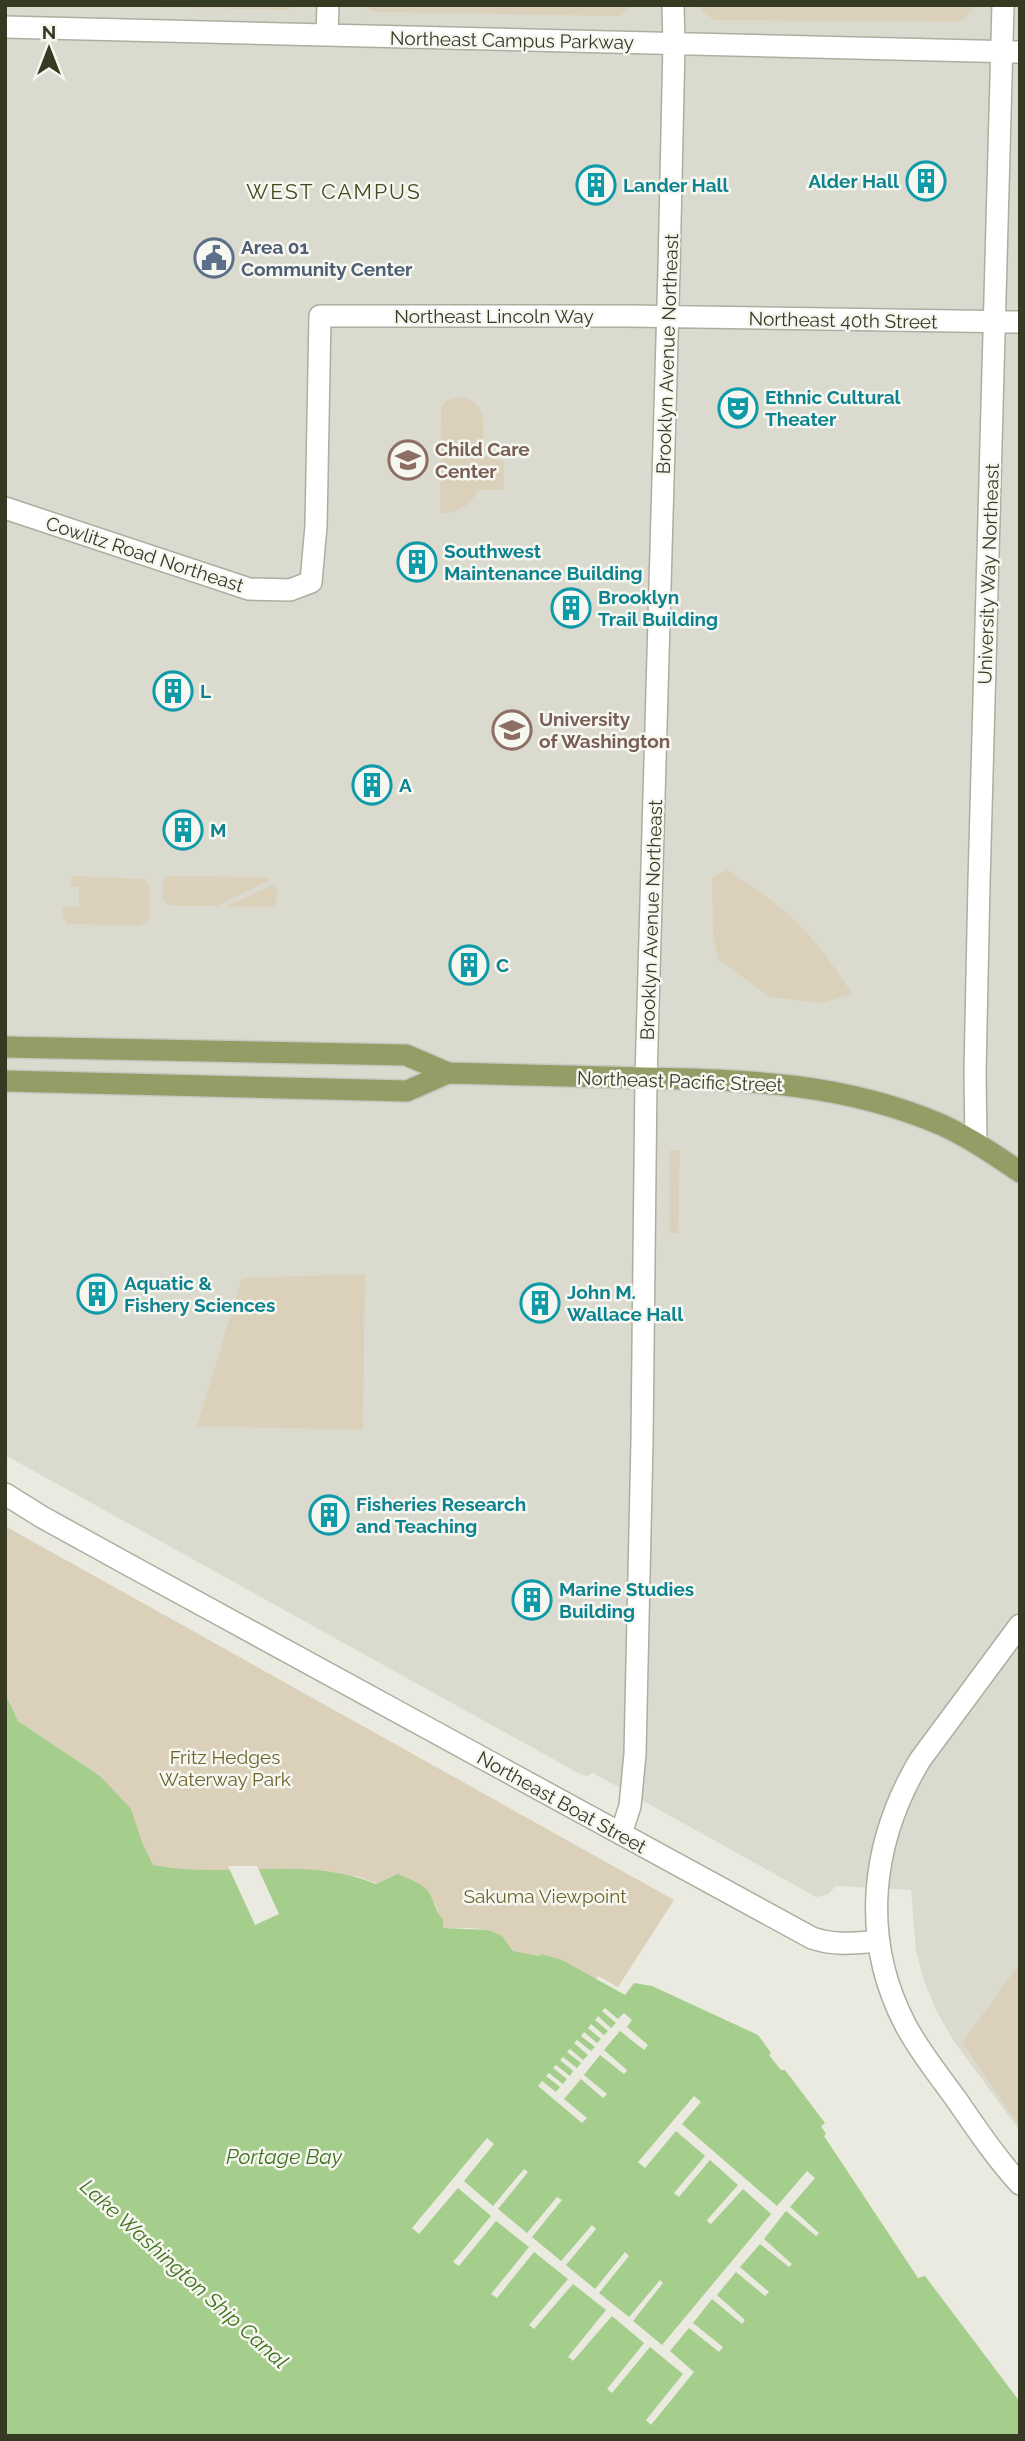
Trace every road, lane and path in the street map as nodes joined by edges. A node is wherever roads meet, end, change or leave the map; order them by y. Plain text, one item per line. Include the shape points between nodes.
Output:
1 (328, 5) edge
2 (673, 5) edge
3 (1003, 5) edge
4 (5, 27) edge
5 (327, 34) junction
6 (674, 44) junction
7 (1011, 51) edge
8 (320, 316) joint
9 (667, 317) junction
10 (995, 322) junction
11 (1020, 322) edge
12 (5, 508) edge
13 (5, 1047) edge
14 (448, 1073) junction
15 (646, 1078) junction
16 (5, 1081) edge
17 (976, 1143) junction
18 (1020, 1172) edge
19 (5, 1494) edge
20 (1020, 1625) edge
21 (621, 1834) junction
22 (879, 1941) junction
23 (1020, 2184) edge

1 - 5 street
2 - 6 street, Brooklyn Avenue Northeast
3 - 7 street, University Way Northeast
4 - 5 street, Northeast Campus Parkway
5 - 6 street, Northeast Campus Parkway
6 - 7 street, Northeast Campus Parkway
6 - 9 street, Brooklyn Avenue Northeast
7 - 10 street, University Way Northeast
8 - 9 street, Northeast Lincoln Way
8 - 12 street, Cowlitz Road Northeast via 311,583 290,590 249,589
9 - 10 street, Northeast 40th Street
9 - 15 street, Brooklyn Avenue Northeast
10 - 11 street, Northeast 40th Street
10 - 17 street, University Way Northeast
13 - 14 main road, Northeast Pacific Street via 406,1055
14 - 15 main road, Northeast Pacific Street
14 - 16 main road, Northeast Pacific Street via 407,1091
15 - 17 main road, Northeast Pacific Street via 769,1082 829,1091 899,1109
15 - 21 street, Brooklyn Avenue Northeast via 635,1755 630,1806
17 - 18 main road, Northeast Pacific Street
19 - 21 street, Northeast Boat Street
20 - 22 street via 919,1760 894,1808 880,1860
21 - 22 street, Northeast Boat Street via 813,1938 844,1944
22 - 23 street via 893,1997 919,2048

